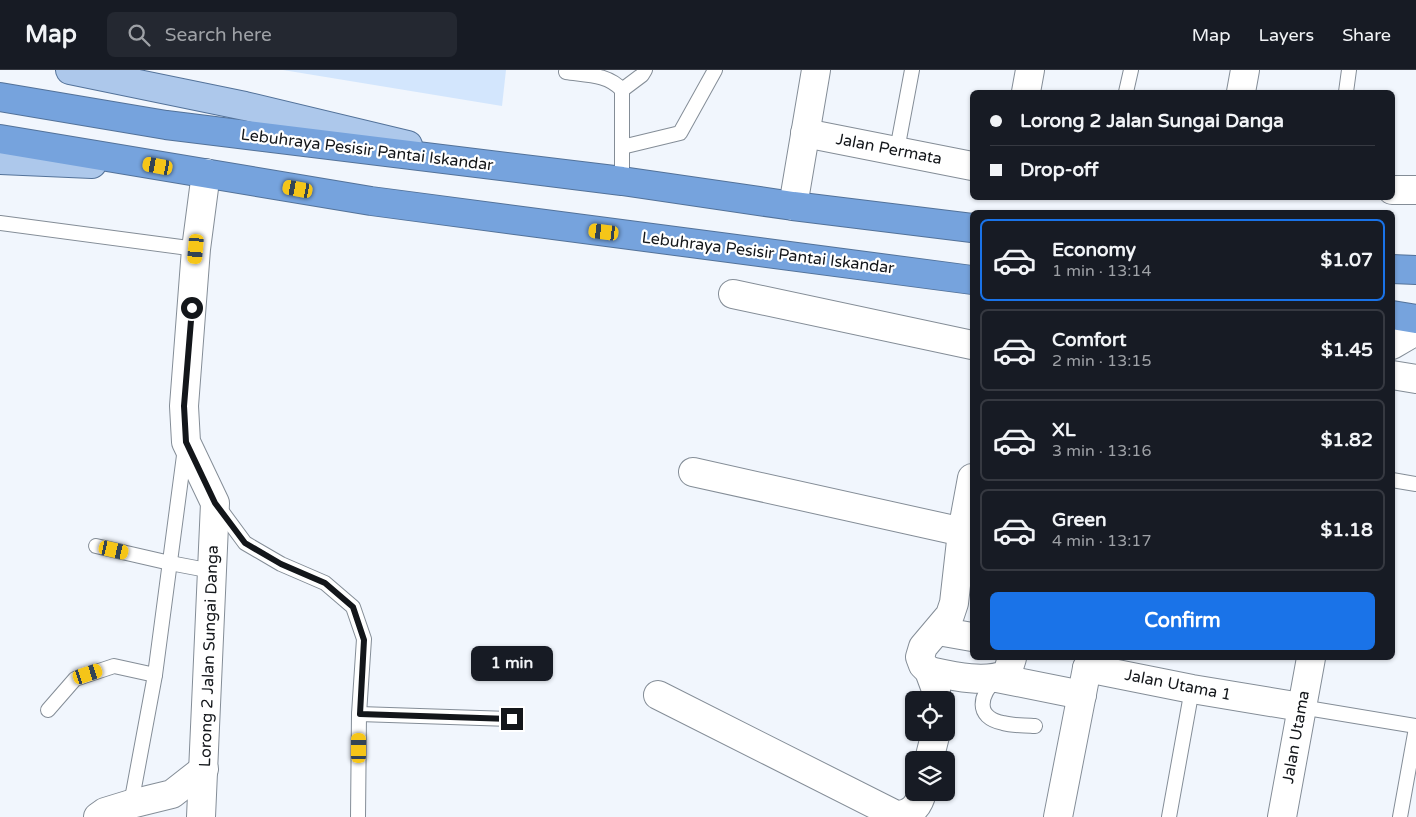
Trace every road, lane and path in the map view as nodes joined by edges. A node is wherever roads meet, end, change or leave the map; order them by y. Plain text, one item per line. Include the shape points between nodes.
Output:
1 (70, 70) edge
2 (645, 70) edge
3 (715, 70) edge
4 (816, 70) edge
5 (912, 70) edge
6 (1030, 70) edge
7 (1131, 70) edge
8 (1245, 70) edge
9 (1350, 70) edge
10 (566, 72) dead end
11 (622, 90) junction
12 (1026, 90) edge
13 (1126, 90) edge
14 (1241, 90) edge
15 (1346, 90) edge
16 (0, 97) edge
17 (805, 133) junction
18 (0, 139) edge
19 (622, 147) junction
20 (897, 150) junction
21 (0, 160) edge
22 (486, 164) junction
23 (158, 166) junction
24 (970, 166) edge
25 (206, 173) junction
26 (622, 181) junction
27 (1395, 190) edge
28 (1416, 190) edge
29 (793, 206) junction
30 (0, 223) edge
31 (970, 228) edge
32 (196, 249) junction
33 (1395, 269) edge
34 (1416, 270) edge
35 (970, 280) edge
36 (733, 294) dead end
37 (1395, 316) edge
38 (1416, 319) edge
39 (1416, 331) edge
40 (1395, 343) edge
41 (970, 345) edge
42 (1395, 376) edge
43 (1416, 379) edge
44 (186, 442) junction
45 (694, 472) dead end
46 (1395, 480) edge
47 (1416, 484) edge
48 (970, 500) edge
49 (215, 503) junction
50 (967, 533) edge
51 (96, 546) dead end
52 (170, 563) junction
53 (212, 571) junction
54 (938, 630) junction
55 (970, 637) edge
56 (1311, 660) edge
57 (1077, 663) edge
58 (1004, 668) edge
59 (929, 671) junction
60 (155, 675) junction
61 (1192, 689) junction
62 (936, 691) edge
63 (658, 695) dead end
64 (1082, 695) junction
65 (1301, 707) junction
66 (48, 710) dead end
67 (360, 714) junction
68 (512, 719) dead end
69 (1035, 726) dead end
70 (1416, 727) edge
71 (204, 769) junction
72 (920, 801) edge
73 (131, 804) junction
74 (98, 817) edge
75 (201, 817) edge
76 (358, 817) edge
77 (1058, 817) edge
78 (1169, 817) edge
79 (1282, 817) edge
80 (1400, 817) edge

1 - 22 main road via 245,106
2 - 11 lane
3 - 19 lane via 680,133
4 - 17 street
5 - 20 lane
6 - 12 street
7 - 13 lane
8 - 14 street
9 - 15 lane
10 - 11 lane via 605,78
11 - 19 lane
16 - 22 highway, Lebuhraya Pesisir Pantai Iskandar via 166,125
17 - 20 street, Jalan Permata
17 - 29 street
18 - 23 highway, Lebuhraya Pesisir Pantai Iskandar
19 - 26 lane
20 - 24 street, Jalan Permata
21 - 23 main road
22 - 26 highway, Lebuhraya Pesisir Pantai Iskandar
23 - 25 highway, Lebuhraya Pesisir Pantai Iskandar
25 - 32 street, Lorong 2 Jalan Sungai Danga
25 - 35 highway, Lebuhraya Pesisir Pantai Iskandar via 371,201
26 - 29 highway, Lebuhraya Pesisir Pantai Iskandar
27 - 28 street
29 - 31 highway, Lebuhraya Pesisir Pantai Iskandar
30 - 32 lane
32 - 44 street, Lorong 2 Jalan Sungai Danga via 184,406
33 - 34 highway
36 - 41 street
37 - 38 highway
39 - 40 street
42 - 43 street
44 - 49 street, Lorong 2 Jalan Sungai Danga
44 - 52 lane
45 - 50 street
46 - 47 lane
48 - 50 street
49 - 53 street, Lorong 2 Jalan Sungai Danga
49 - 67 lane via 245,543 281,564 325,583 353,607 364,640
50 - 54 street via 954,603 950,615
51 - 52 lane
52 - 53 lane
52 - 60 lane
53 - 71 street, Lorong 2 Jalan Sungai Danga
54 - 55 street
54 - 59 street via 923,647 920,657
56 - 65 street, Jalan Utama
57 - 61 street, Jalan Utama 1
57 - 64 street, Jalan Utama 1
58 - 59 street via 950,675
58 - 64 street
58 - 69 lane via 988,687 982,699 983,708 988,717 1002,723
59 - 62 street
60 - 66 lane via 114,666 75,679
60 - 73 lane
61 - 65 street, Jalan Utama 1
61 - 78 lane
63 - 72 street via 896,815 910,812
64 - 77 street, Jalan Utama 1
65 - 70 lane
65 - 79 street, Jalan Utama
67 - 68 lane
67 - 76 lane
70 - 80 lane
71 - 73 street via 172,794
71 - 75 street, Lorong 2 Jalan Sungai Danga
73 - 74 street

